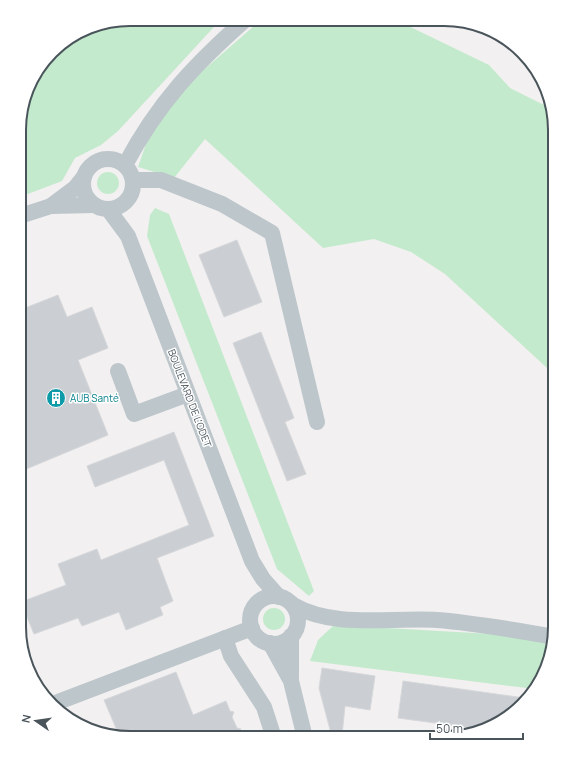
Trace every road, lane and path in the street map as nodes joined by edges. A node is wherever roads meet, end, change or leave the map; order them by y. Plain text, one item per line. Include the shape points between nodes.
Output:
1 (238, 26) edge
2 (125, 165) junction
3 (83, 178) junction
4 (133, 180) junction
5 (129, 198) junction
6 (51, 206) junction
7 (101, 207) junction
8 (26, 214) edge
9 (128, 236) junction
10 (118, 371) dead end
11 (188, 394) junction
12 (317, 422) dead end
13 (252, 561) junction
14 (280, 597) junction
15 (256, 604) junction
16 (293, 605) junction
17 (332, 619) junction
18 (252, 628) junction
19 (294, 632) junction
20 (548, 636) edge
21 (226, 638) junction
22 (270, 643) junction
23 (291, 680) junction
24 (58, 702) dead end
25 (272, 731) edge
26 (303, 731) edge

1 - 2 street via 207,53 178,85 141,135
2 - 3 street via 113,159 100,160 89,167
2 - 4 street
3 - 6 street via 75,188
3 - 7 street via 84,193
4 - 5 street
4 - 12 street via 161,180 222,204 272,233
5 - 7 street via 120,206
5 - 9 street, BOULEVARD DE L'ODET
6 - 7 street
6 - 8 street
7 - 9 street, BOULEVARD DE L'ODET
9 - 11 street, BOULEVARD DE L'ODET
10 - 11 street via 134,414
11 - 13 street, BOULEVARD DE L'ODET
13 - 14 street, BOULEVARD DE L'ODET via 263,579
13 - 15 street, BOULEVARD DE L'ODET
14 - 15 street via 267,597
14 - 16 street, BOULEVARD DE L'ODET
15 - 18 street, BOULEVARD DE L'ODET via 251,616
16 - 17 street, BOULEVARD DE L'ODET via 303,611
16 - 19 street via 297,612
17 - 19 street
17 - 20 street via 436,620
18 - 21 street
18 - 22 street via 259,638
19 - 22 street via 282,642
19 - 23 street
21 - 24 street
21 - 25 street via 231,656 264,707
22 - 23 street
23 - 26 street

